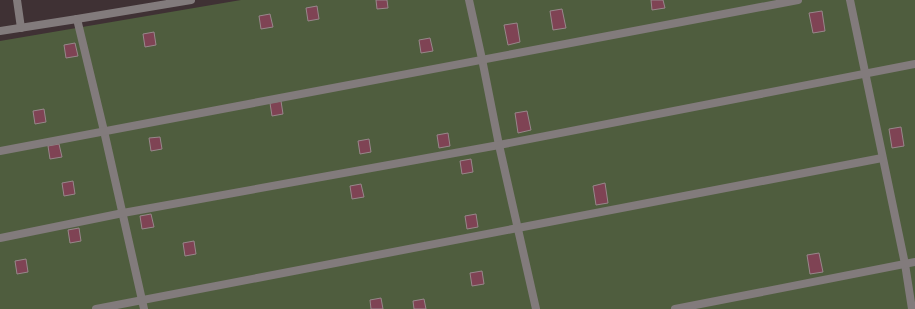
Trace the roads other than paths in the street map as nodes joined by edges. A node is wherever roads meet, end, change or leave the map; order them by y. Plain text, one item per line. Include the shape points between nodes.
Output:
1 (17, 0) edge
2 (191, 0) edge
3 (469, 0) edge
4 (798, 0) edge
5 (850, 0) edge
6 (77, 19) junction
7 (21, 28) junction
8 (0, 31) edge
9 (482, 59) junction
10 (915, 64) edge
11 (865, 74) junction
12 (104, 131) junction
13 (499, 144) junction
14 (0, 151) edge
15 (882, 158) junction
16 (123, 213) junction
17 (518, 228) junction
18 (0, 238) edge
19 (915, 262) edge
20 (905, 264) junction
21 (142, 300) junction
22 (96, 309) edge
23 (144, 309) edge
24 (536, 309) edge
25 (675, 309) edge
26 (912, 309) edge

1 - 7 street
2 - 6 street
3 - 9 street
4 - 9 street
5 - 11 street
6 - 7 street
6 - 12 street
7 - 8 street
9 - 12 street
9 - 13 street
10 - 11 street
11 - 13 street
11 - 15 street
12 - 14 street
12 - 16 street
13 - 16 street
13 - 17 street
15 - 17 street
15 - 20 street
16 - 18 street
16 - 21 street
17 - 21 street
17 - 24 street
19 - 20 street
20 - 25 street
20 - 26 street
21 - 22 street
21 - 23 street

